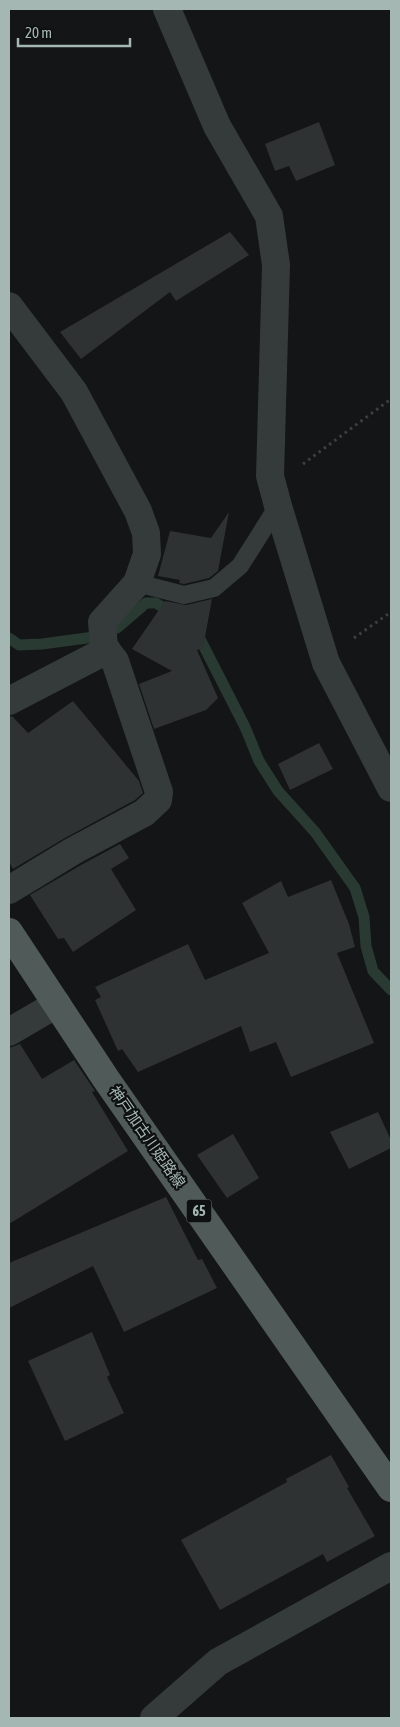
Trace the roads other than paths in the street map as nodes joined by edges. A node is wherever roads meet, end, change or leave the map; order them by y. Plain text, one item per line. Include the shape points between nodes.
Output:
1 (167, 9) edge
2 (9, 306) edge
3 (275, 496) junction
4 (137, 583) junction
5 (107, 650) junction
6 (9, 701) edge
7 (391, 788) edge
8 (9, 890) edge
9 (9, 932) edge
10 (57, 1004) junction
11 (9, 1032) edge
12 (391, 1488) edge
13 (391, 1566) edge
14 (154, 1718) edge

1 - 3 street via 217,126 269,216 276,264 270,476
2 - 4 street via 74,392 138,511 146,533 148,554
3 - 4 lane via 240,566 214,588 184,595
3 - 7 street via 325,658
4 - 5 street via 102,622
5 - 6 street
5 - 8 street via 115,661 159,792 158,800 144,813
9 - 10 main road, 神戸加古川姫路線 / 65
10 - 11 street
10 - 12 main road, 神戸加古川姫路線 / 65
13 - 14 street via 218,1662

